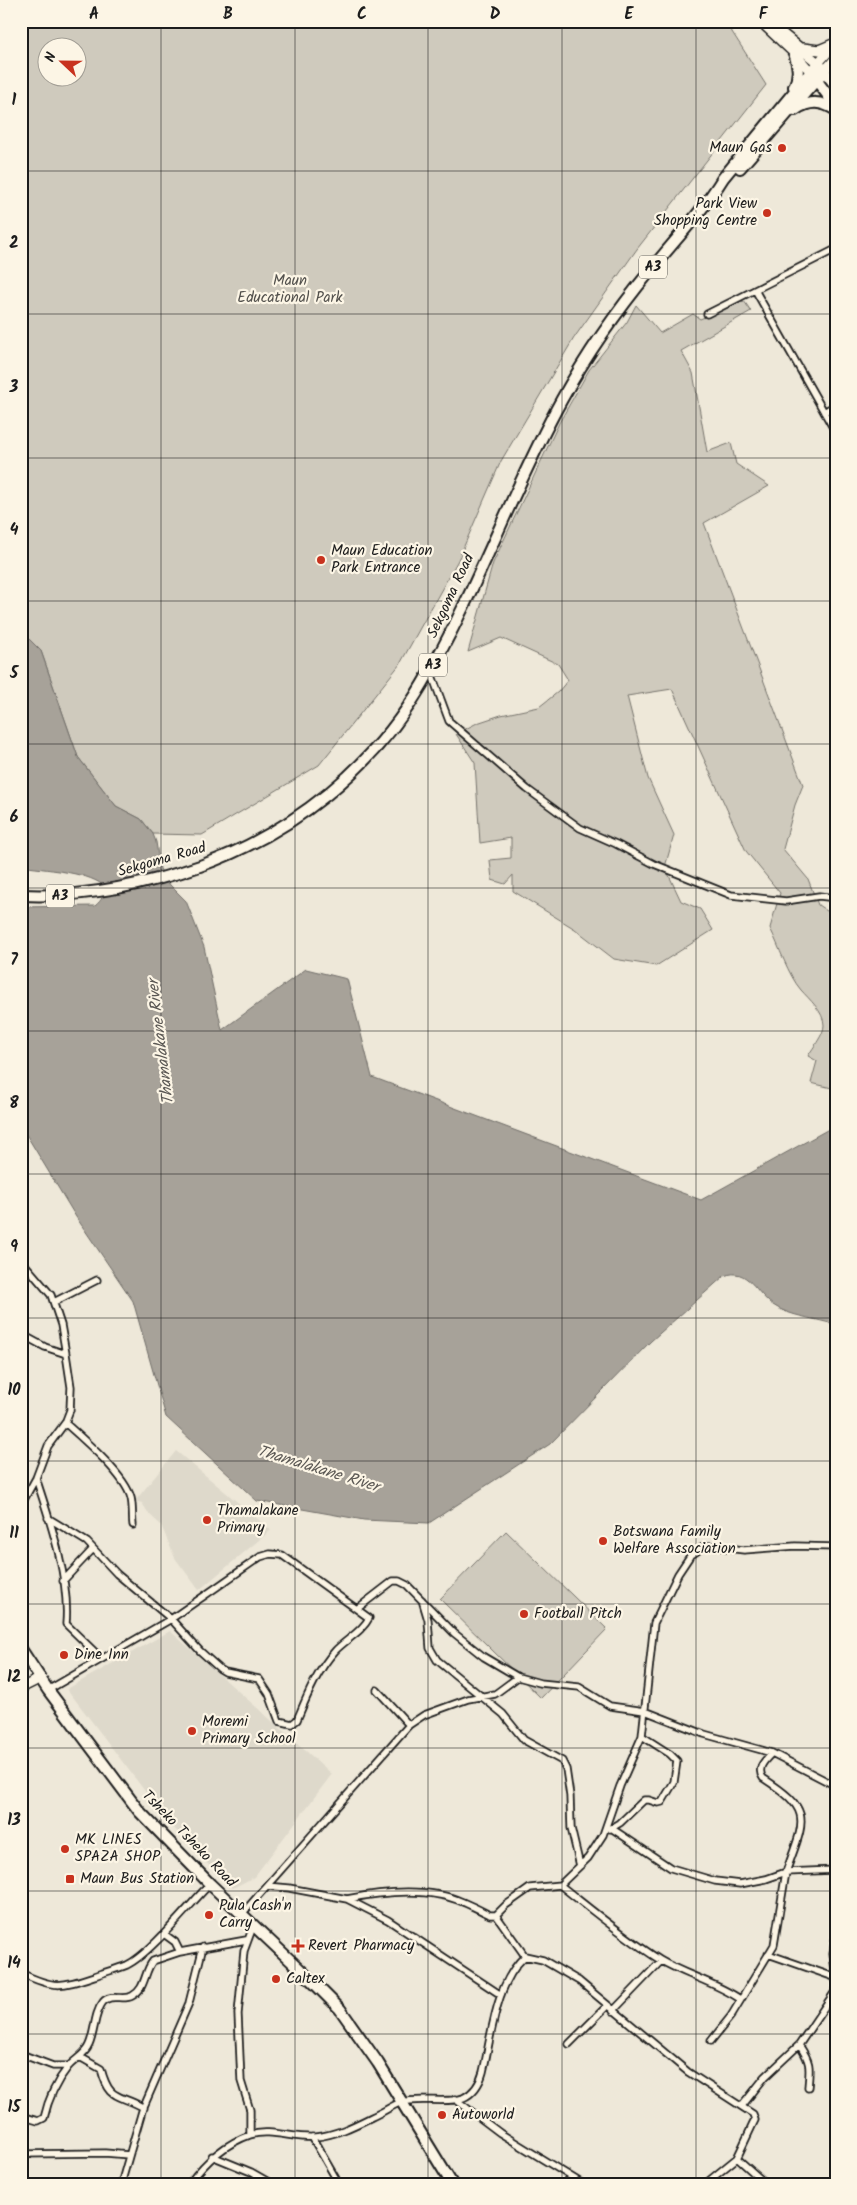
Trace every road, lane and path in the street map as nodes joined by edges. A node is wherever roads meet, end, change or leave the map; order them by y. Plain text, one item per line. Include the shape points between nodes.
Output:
1 (760, 21) edge
2 (767, 21) edge
3 (836, 43) edge
4 (795, 48) junction
5 (836, 58) edge
6 (821, 67) junction
7 (814, 76) junction
8 (836, 86) edge
9 (836, 106) edge
10 (836, 110) edge
11 (774, 122) junction
12 (836, 249) edge
13 (755, 290) junction
14 (708, 314) dead end
15 (836, 405) edge
16 (824, 412) junction
17 (836, 433) edge
18 (430, 670) junction
19 (21, 895) edge
20 (836, 898) edge
21 (22, 1261) edge
22 (97, 1280) dead end
23 (54, 1302) junction
24 (21, 1334) edge
25 (66, 1354) junction
26 (65, 1423) junction
27 (36, 1478) junction
28 (21, 1505) edge
29 (48, 1518) junction
30 (133, 1525) dead end
31 (836, 1547) edge
32 (93, 1549) junction
33 (63, 1581) junction
34 (422, 1599) junction
35 (358, 1608) junction
36 (171, 1619) junction
37 (21, 1649) edge
38 (102, 1659) junction
39 (518, 1677) junction
40 (41, 1678) junction
41 (21, 1688) edge
42 (48, 1690) junction
43 (377, 1690) dead end
44 (479, 1696) junction
45 (644, 1710) junction
46 (409, 1726) junction
47 (642, 1736) junction
48 (772, 1752) junction
49 (836, 1786) edge
50 (611, 1828) junction
51 (604, 1832) junction
52 (580, 1866) junction
53 (836, 1870) edge
54 (786, 1872) junction
55 (210, 1884) junction
56 (266, 1886) junction
57 (560, 1886) junction
58 (347, 1900) junction
59 (242, 1914) junction
60 (496, 1915) junction
61 (254, 1924) junction
62 (164, 1934) junction
63 (836, 1936) edge
64 (246, 1940) junction
65 (203, 1947) junction
66 (180, 1952) junction
67 (834, 1953) edge
68 (768, 1954) junction
69 (525, 1956) junction
70 (661, 1961) junction
71 (21, 1973) edge
72 (835, 1979) edge
73 (836, 1990) edge
74 (501, 1995) junction
75 (740, 1999) junction
76 (607, 2006) junction
77 (613, 2011) junction
78 (711, 2041) dead end
79 (569, 2044) dead end
80 (799, 2045) junction
81 (21, 2054) edge
82 (80, 2057) junction
83 (69, 2066) junction
84 (808, 2087) dead end
85 (455, 2099) junction
86 (402, 2102) junction
87 (742, 2106) junction
88 (144, 2108) junction
89 (21, 2116) edge
90 (250, 2135) junction
91 (312, 2137) junction
92 (21, 2154) edge
93 (129, 2155) junction
94 (212, 2156) junction
95 (737, 2158) junction
96 (21, 2178) edge
97 (28, 2184) edge
98 (121, 2184) edge
99 (189, 2184) edge
100 (272, 2184) edge
101 (339, 2184) edge
102 (452, 2184) edge
103 (583, 2184) edge
104 (705, 2184) edge
105 (766, 2184) edge

1 - 4 main road
2 - 4 main road
3 - 4 main road via 814,51
3 - 6 main road
4 - 6 main road
4 - 7 main road
4 - 11 highway via 798,77
5 - 6 main road
6 - 7 highway, Sekgoma Road / A3
6 - 8 highway
7 - 9 highway
7 - 11 highway, Sekgoma Road / A3
10 - 11 highway via 823,104 808,103
11 - 18 highway, Sekgoma Road / A3 via 728,182 712,197 623,306 586,358 562,398 448,639
12 - 13 street
13 - 14 street
13 - 16 street
15 - 16 street
16 - 17 street
18 - 19 highway, Sekgoma Road / A3 via 398,722 366,758 308,810 268,836 227,856 173,875 98,892 60,896
18 - 20 street via 449,721 527,789 580,828 654,864 731,894 786,900 820,896
21 - 23 street
22 - 23 street
23 - 25 street
24 - 25 street
25 - 26 street via 71,1401
26 - 27 street via 48,1446
26 - 30 street via 91,1445 122,1480 131,1498
27 - 28 street
27 - 29 street
29 - 32 street
29 - 33 street
31 - 45 street via 744,1550 710,1546 690,1556 654,1623
32 - 33 street
32 - 36 street via 117,1574
33 - 38 street via 66,1624
34 - 35 street via 407,1585 393,1581
34 - 39 street via 454,1633 484,1657
34 - 44 street via 432,1654
35 - 36 street via 322,1586 282,1555 270,1554 237,1572
35 - 36 street via 368,1615 368,1620 331,1656 314,1682 297,1720 288,1724 279,1721 262,1682 255,1677 220,1669
36 - 38 street
37 - 40 highway, Tsheko Tsheko Road
38 - 42 street
39 - 44 street via 495,1694
39 - 45 street via 579,1687 610,1706
40 - 41 main road
40 - 42 highway, Tsheko Tsheko Road
42 - 55 highway, Tsheko Tsheko Road via 138,1811
43 - 46 street
44 - 46 street via 424,1715
44 - 52 street via 503,1714 524,1740 562,1762 570,1796 569,1820
45 - 47 street
45 - 48 street via 704,1734
46 - 56 street
47 - 50 street via 677,1762 674,1782 662,1802 644,1800
47 - 51 street
48 - 49 street
48 - 54 street via 760,1774 793,1800 800,1810 799,1835
50 - 51 street
50 - 54 street via 671,1868 715,1881 740,1884
51 - 52 street
52 - 57 street
53 - 54 street
54 - 68 street via 776,1939
55 - 59 highway, Tsheko Tsheko Road
55 - 62 street
56 - 58 street
56 - 59 street
57 - 60 street via 530,1888
57 - 70 street
58 - 60 street via 365,1895 434,1894
58 - 74 street via 388,1920
59 - 61 highway, Tsheko Tsheko Road
60 - 69 street
61 - 64 street
61 - 86 highway, Tsheko Tsheko Road via 340,2010
62 - 66 street
62 - 71 street via 129,1964 70,1984 46,1984
63 - 67 street
64 - 65 street
64 - 90 street via 238,2022 241,2082 250,2110
65 - 66 street
65 - 88 street via 189,2003
66 - 82 street via 153,1961 145,1981 132,1996 106,1999 87,2051
67 - 72 street
68 - 72 street
68 - 75 street
69 - 74 street via 512,1971
69 - 76 street via 558,1968 579,1981
70 - 75 street
70 - 77 street
73 - 80 street
74 - 85 street via 479,2084 468,2095
75 - 78 street
76 - 77 street
76 - 79 street
77 - 87 street via 688,2072
80 - 84 street via 810,2066
80 - 87 street via 765,2077
81 - 83 street via 53,2066
82 - 83 street
82 - 88 street via 101,2069 104,2081 114,2096
83 - 89 street via 51,2094 42,2120
85 - 86 street
85 - 103 street via 500,2133
86 - 91 street via 352,2126
86 - 102 highway, Tsheko Tsheko Road
87 - 95 street via 753,2114 755,2120
88 - 93 street
90 - 91 street
90 - 94 street
91 - 101 street
92 - 93 street
93 - 98 street
94 - 99 street
94 - 100 street
95 - 104 street
95 - 105 street
96 - 97 street

